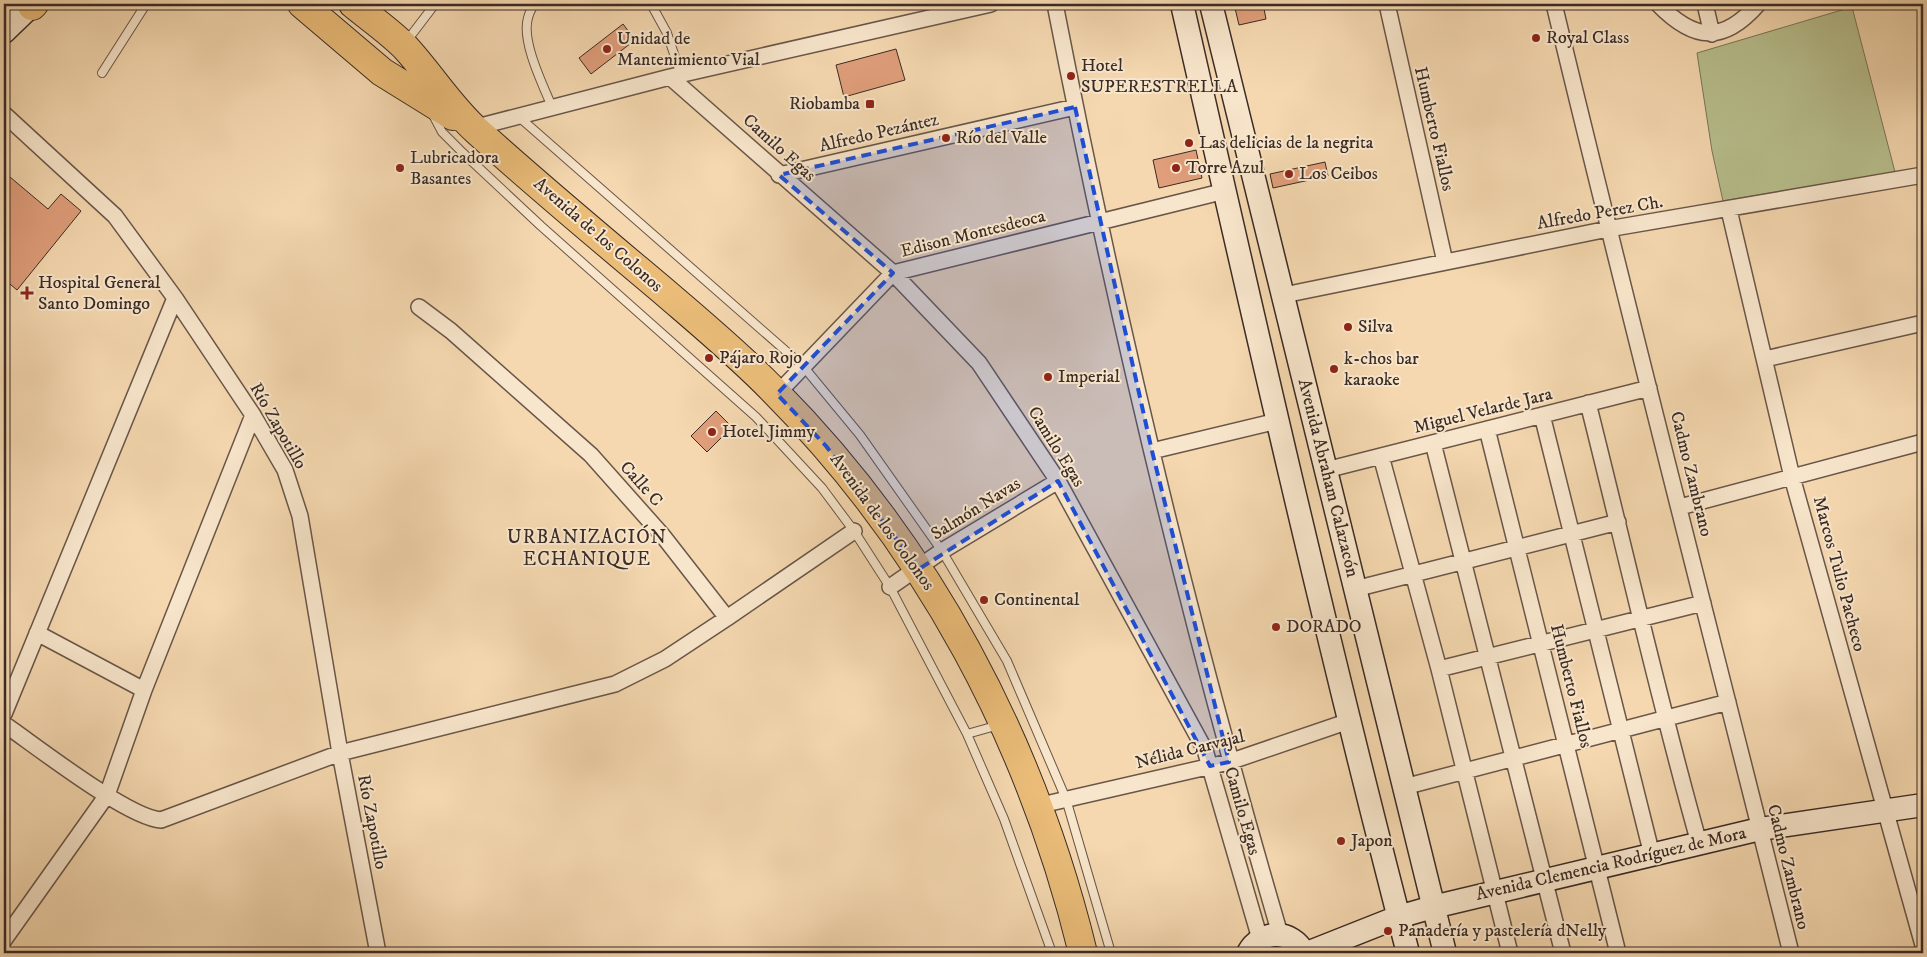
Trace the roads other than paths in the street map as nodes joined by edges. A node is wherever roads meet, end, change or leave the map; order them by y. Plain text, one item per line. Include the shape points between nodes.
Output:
1 (33, 4) edge
2 (146, 4) edge
3 (302, 4) edge
4 (353, 4) edge
5 (436, 4) edge
6 (534, 4) edge
7 (651, 4) edge
8 (992, 4) edge
9 (1055, 4) edge
10 (1182, 4) edge
11 (1211, 4) edge
12 (1386, 4) edge
13 (1554, 4) edge
14 (1658, 4) edge
15 (1704, 4) edge
16 (1758, 4) edge
17 (942, 9) edge
18 (4, 32) edge
19 (1712, 34) junction
20 (403, 46) junction
21 (102, 73) dead end
22 (676, 76) junction
23 (424, 98) junction
24 (552, 107) junction
25 (1075, 108) junction
26 (4, 114) edge
27 (518, 116) junction
28 (473, 128) junction
29 (779, 175) junction
30 (1923, 175) edge
31 (1225, 191) junction
32 (1729, 210) junction
33 (1100, 222) junction
34 (1608, 229) junction
35 (1446, 262) junction
36 (893, 273) junction
37 (1284, 295) junction
38 (175, 298) junction
39 (420, 307) dead end
40 (1923, 323) edge
41 (1765, 359) junction
42 (803, 366) junction
43 (1649, 388) junction
44 (777, 394) junction
45 (1588, 404) junction
46 (253, 415) junction
47 (1542, 415) junction
48 (1277, 421) junction
49 (1487, 429) junction
50 (1923, 442) edge
51 (1432, 443) junction
52 (1152, 451) junction
53 (1381, 456) junction
54 (1326, 470) junction
55 (1792, 477) junction
56 (1058, 481) junction
57 (1680, 507) junction
58 (1618, 522) junction
59 (854, 532) junction
60 (1572, 534) junction
61 (1517, 548) junction
62 (942, 551) junction
63 (1463, 562) junction
64 (919, 569) junction
65 (1412, 574) junction
66 (890, 587) junction
67 (1355, 589) junction
68 (1704, 603) junction
69 (727, 618) junction
70 (1642, 618) junction
71 (1596, 630) junction
72 (37, 633) junction
73 (1541, 644) junction
74 (1487, 657) junction
75 (1439, 669) junction
76 (144, 690) junction
77 (1728, 702) junction
78 (4, 714) edge
79 (1664, 719) junction
80 (1349, 721) junction
81 (4, 724) edge
82 (1005, 724) junction
83 (1621, 730) junction
84 (967, 734) junction
85 (1567, 744) junction
86 (340, 753) junction
87 (1512, 759) junction
88 (1229, 762) junction
89 (1210, 766) junction
90 (1465, 771) junction
91 (1404, 788) junction
92 (106, 795) junction
93 (1066, 799) junction
94 (1923, 805) edge
95 (1037, 806) junction
96 (1887, 811) junction
97 (1760, 829) junction
98 (1699, 843) junction
99 (1652, 855) junction
100 (1598, 867) junction
101 (1544, 880) junction
102 (1495, 892) junction
103 (1433, 907) junction
104 (1398, 917) junction
105 (4, 940) edge
106 (1263, 942) edge
107 (1923, 945) edge
108 (378, 953) edge
109 (1052, 953) edge
110 (1083, 953) edge
111 (1111, 953) edge
112 (1306, 953) edge
113 (1408, 953) edge
114 (1445, 953) edge
115 (1510, 953) edge
116 (1563, 953) edge
117 (1618, 953) edge
118 (1791, 953) edge

1 - 18 main road
2 - 21 lane
3 - 23 highway, Avenida de los Colonos via 382,72
4 - 20 highway, Avenida de los Colonos
5 - 20 lane
6 - 24 lane via 527,18 528,44
7 - 22 lane via 667,33
8 - 17 street
9 - 25 street, Camilo Egas
10 - 31 main road, Avenida Abraham Calazacón
11 - 37 main road, Avenida Abraham Calazacón
12 - 35 street, Humberto Fiallos
13 - 34 street, Cadmo Zambrano
14 - 19 street via 1672,19 1692,31
15 - 19 street
16 - 19 street via 1728,30
17 - 22 street
20 - 28 highway, Avenida de los Colonos
22 - 24 street
22 - 29 street, Camilo Egas
23 - 28 highway, Avenida de los Colonos
23 - 59 lane via 442,132 463,153 756,417 822,488
24 - 27 street
25 - 29 street, Alfredo Pezántez
25 - 33 street, Camilo Egas
26 - 38 street, Río Zapotillo via 115,216
27 - 28 street
27 - 42 lane
28 - 44 highway, Avenida de los Colonos via 707,328
29 - 36 street, Camilo Egas
30 - 32 street, Alfredo Perez Ch.
31 - 33 street, Edison Montesdeoca
31 - 48 main road, Avenida Abraham Calazacón
32 - 34 street, Alfredo Perez Ch.
32 - 41 street, Marcos Tulio Pacheco
33 - 36 street, Edison Montesdeoca
33 - 52 street, Camilo Egas
34 - 35 street, Alfredo Perez Ch.
34 - 43 street, Cadmo Zambrano
35 - 37 street, Alfredo Perez Ch.
36 - 42 street, Edison Montesdeoca
36 - 56 street, Camilo Egas via 980,363
37 - 54 main road, Avenida Abraham Calazacón
38 - 46 street, Río Zapotillo
38 - 72 street
39 - 69 street, Calle C via 590,455 663,536
40 - 41 street
41 - 55 street, Marcos Tulio Pacheco
42 - 44 street, Edison Montesdeoca
42 - 62 lane via 860,435
43 - 45 street, Miguel Velarde Jara
43 - 57 street, Cadmo Zambrano
44 - 64 highway, Avenida de los Colonos via 832,453
45 - 47 street, Miguel Velarde Jara
45 - 58 street
46 - 76 street
46 - 86 street, Río Zapotillo via 285,470 300,516
47 - 49 street, Miguel Velarde Jara
47 - 60 street
48 - 52 street
48 - 80 main road, Avenida Abraham Calazacón
49 - 51 street, Miguel Velarde Jara
49 - 61 street, Humberto Fiallos
50 - 55 street
51 - 53 street, Miguel Velarde Jara
51 - 63 street
52 - 88 street, Camilo Egas
53 - 54 street, Miguel Velarde Jara
53 - 65 street
54 - 67 main road, Avenida Abraham Calazacón
55 - 57 street
55 - 96 street, Marcos Tulio Pacheco
56 - 62 street, Salmón Navas
56 - 89 street, Camilo Egas via 1205,750
57 - 68 street, Cadmo Zambrano
58 - 60 street
58 - 70 street
59 - 66 lane
59 - 69 street
60 - 61 street
60 - 71 street
61 - 63 street
61 - 73 street, Humberto Fiallos
62 - 64 street, Salmón Navas
62 - 93 lane via 1007,661
63 - 65 street
63 - 74 street
64 - 66 street, Salmón Navas
64 - 82 highway, Avenida de los Colonos via 953,624
65 - 67 street
65 - 75 street
66 - 84 lane
67 - 91 main road, Avenida Abraham Calazacón
68 - 70 street
68 - 77 street, Cadmo Zambrano
69 - 86 street via 665,658 615,684
70 - 71 street
70 - 79 street
71 - 73 street
71 - 83 street
72 - 76 street
72 - 78 street
73 - 74 street
73 - 85 street, Humberto Fiallos
74 - 75 street
74 - 87 street
75 - 90 street
76 - 92 street
77 - 79 street
77 - 97 street, Cadmo Zambrano
79 - 83 street
79 - 98 street
80 - 88 street, Nélida Carvajal
80 - 104 main road, Avenida Abraham Calazacón
81 - 92 street
82 - 84 lane
82 - 95 highway, Avenida de los Colonos
83 - 85 street
83 - 99 street
84 - 109 lane via 1007,828
85 - 87 street
85 - 100 street, Humberto Fiallos
86 - 92 street via 161,820 150,820
86 - 108 street, Río Zapotillo
87 - 90 street
87 - 101 street
88 - 89 street, Nélida Carvajal
88 - 106 street, Camilo Egas
89 - 93 street, Nélida Carvajal
89 - 106 street, Camilo Egas
90 - 91 street
90 - 102 street
91 - 103 main road, Avenida Abraham Calazacón
92 - 105 street
93 - 95 street, Nélida Carvajal
93 - 111 lane
94 - 96 main road, Avenida Clemencia Rodríguez de Mora
95 - 110 highway, Avenida de los Colonos via 1058,858
96 - 97 main road, Avenida Clemencia Rodríguez de Mora
96 - 107 street, Marcos Tulio Pacheco
97 - 98 main road, Avenida Clemencia Rodríguez de Mora
97 - 118 street, Cadmo Zambrano
98 - 99 main road, Avenida Clemencia Rodríguez de Mora
99 - 100 main road, Avenida Clemencia Rodríguez de Mora
100 - 101 main road, Avenida Clemencia Rodríguez de Mora
100 - 117 street, Humberto Fiallos
101 - 102 main road, Avenida Clemencia Rodríguez de Mora
101 - 116 street
102 - 103 main road, Avenida Clemencia Rodríguez de Mora
102 - 115 street
103 - 104 main road, Avenida Clemencia Rodríguez de Mora
103 - 114 main road, Avenida Abraham Calazacón
104 - 112 main road, Avenida Clemencia Rodríguez de Mora
104 - 113 main road, Avenida Abraham Calazacón
106 - 112 main road via 1295,941

